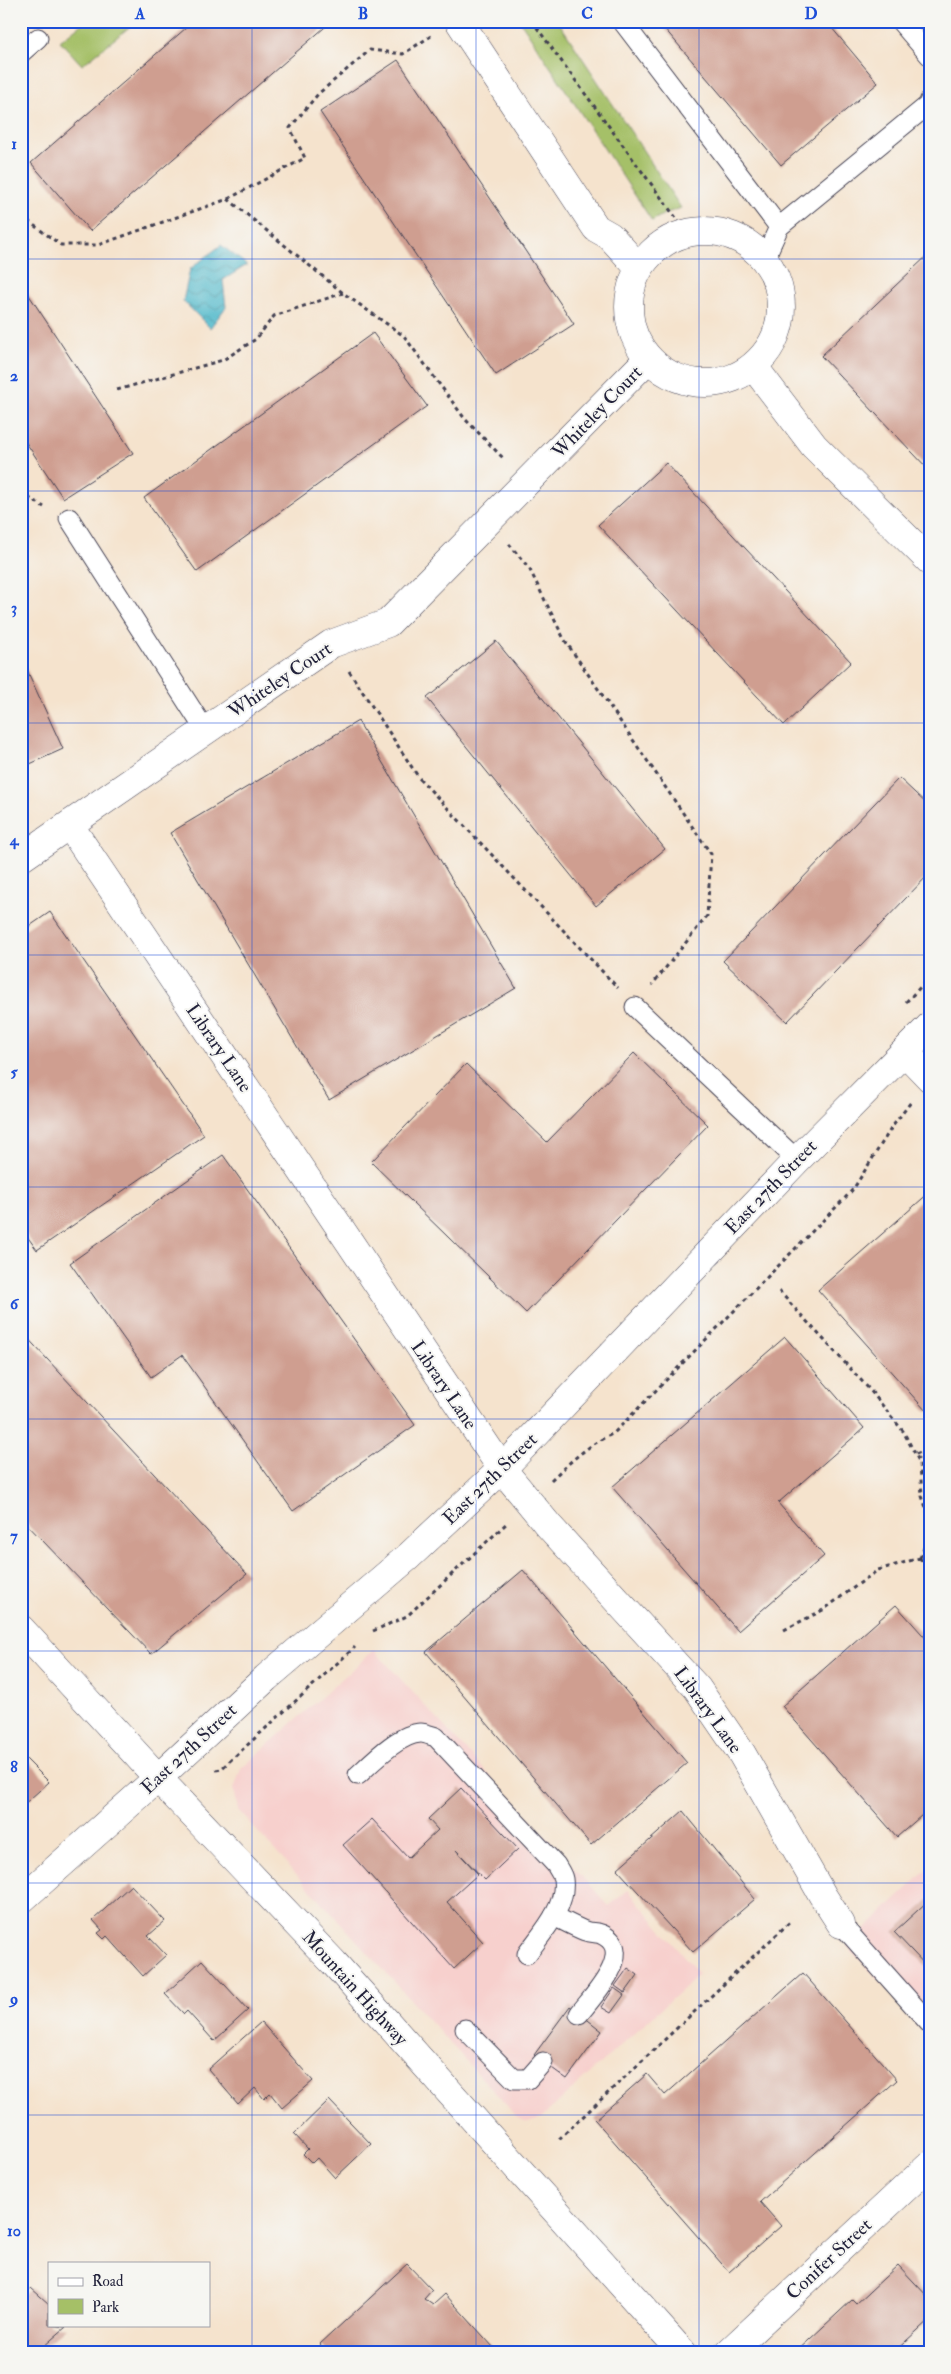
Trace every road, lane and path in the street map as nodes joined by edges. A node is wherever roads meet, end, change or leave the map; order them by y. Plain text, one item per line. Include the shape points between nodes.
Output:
1 (459, 21) edge
2 (532, 21) edge
3 (622, 21) edge
4 (900, 21) edge
5 (433, 35) dead end
6 (38, 38) dead end
7 (21, 53) edge
8 (930, 56) edge
9 (930, 100) edge
10 (228, 199) junction
11 (21, 216) edge
12 (779, 227) junction
13 (687, 233) junction
14 (764, 258) junction
15 (639, 268) junction
16 (343, 293) junction
17 (648, 359) junction
18 (754, 367) junction
19 (117, 390) dead end
20 (527, 484) junction
21 (69, 518) dead end
22 (490, 521) junction
23 (930, 561) edge
24 (331, 644) junction
25 (205, 730) junction
26 (70, 826) junction
27 (21, 858) edge
28 (635, 1007) junction
29 (930, 1026) edge
30 (905, 1052) junction
31 (930, 1078) edge
32 (892, 1127) dead end
33 (797, 1160) junction
34 (779, 1292) dead end
35 (930, 1448) edge
36 (916, 1454) junction
37 (577, 1455) dead end
38 (502, 1469) junction
39 (930, 1519) edge
40 (930, 1533) edge
41 (493, 1535) dead end
42 (920, 1558) junction
43 (930, 1573) edge
44 (21, 1628) edge
45 (784, 1630) dead end
46 (371, 1632) dead end
47 (357, 1646) dead end
48 (214, 1771) dead end
49 (358, 1776) dead end
50 (158, 1778) junction
51 (21, 1900) edge
52 (554, 1916) junction
53 (792, 1920) dead end
54 (842, 1924) joint
55 (527, 1954) dead end
56 (579, 2014) dead end
57 (930, 2024) edge
58 (466, 2029) dead end
59 (543, 2062) dead end
60 (559, 2140) dead end
61 (930, 2165) edge
62 (683, 2353) edge
63 (728, 2353) edge

1 - 15 street via 596,228 610,236
2 - 13 path
3 - 12 lane
4 - 8 lane
5 - 10 path via 403,54 370,50 318,94 290,128 305,158
6 - 7 lane
9 - 12 lane via 928,105
10 - 11 path via 98,245 61,245
10 - 16 path
12 - 14 lane
13 - 14 street, Whiteley Court via 713,231 739,238
13 - 15 street, Whiteley Court via 660,246
14 - 18 street, Whiteley Court via 778,282 782,315 773,345
15 - 17 street, Whiteley Court via 629,306 632,331
16 - 19 path via 274,316 256,339 223,360
16 - 20 path via 404,336 464,419
17 - 18 street, Whiteley Court via 681,380 706,385 736,378
17 - 20 street, Whiteley Court
18 - 23 street via 814,446
20 - 22 street, Whiteley Court
21 - 25 lane
22 - 24 street, Whiteley Court via 388,623
22 - 28 path via 529,568 564,639 711,854 706,916
24 - 25 street, Whiteley Court
24 - 28 path via 420,778
25 - 26 street, Whiteley Court
26 - 27 street, Whiteley Court
26 - 38 street, Library Lane
28 - 33 lane
29 - 30 street, East 27th Street
30 - 31 street
30 - 33 street, East 27th Street
32 - 37 path via 846,1197 614,1433
33 - 38 street, East 27th Street
34 - 36 path via 870,1390 903,1431
35 - 36 path
36 - 39 path via 920,1463 922,1496
38 - 50 street, East 27th Street via 409,1556 266,1678
38 - 54 street, Library Lane via 548,1525 698,1688 742,1754 813,1880
40 - 42 path
41 - 46 path via 406,1616
42 - 43 path
42 - 45 path via 878,1570 831,1605
44 - 50 street, Mountain Highway
47 - 48 path via 221,1769
49 - 52 lane via 382,1753 407,1737 421,1733 436,1737 556,1865 563,1878 563,1887
50 - 51 street, East 27th Street
50 - 62 street, Mountain Highway via 334,1963
52 - 55 lane
52 - 56 lane via 588,1932 600,1934 611,1942 616,1956 613,1969
53 - 60 path
54 - 57 lane
58 - 59 lane via 514,2080 528,2079
61 - 63 street, Conifer Street

